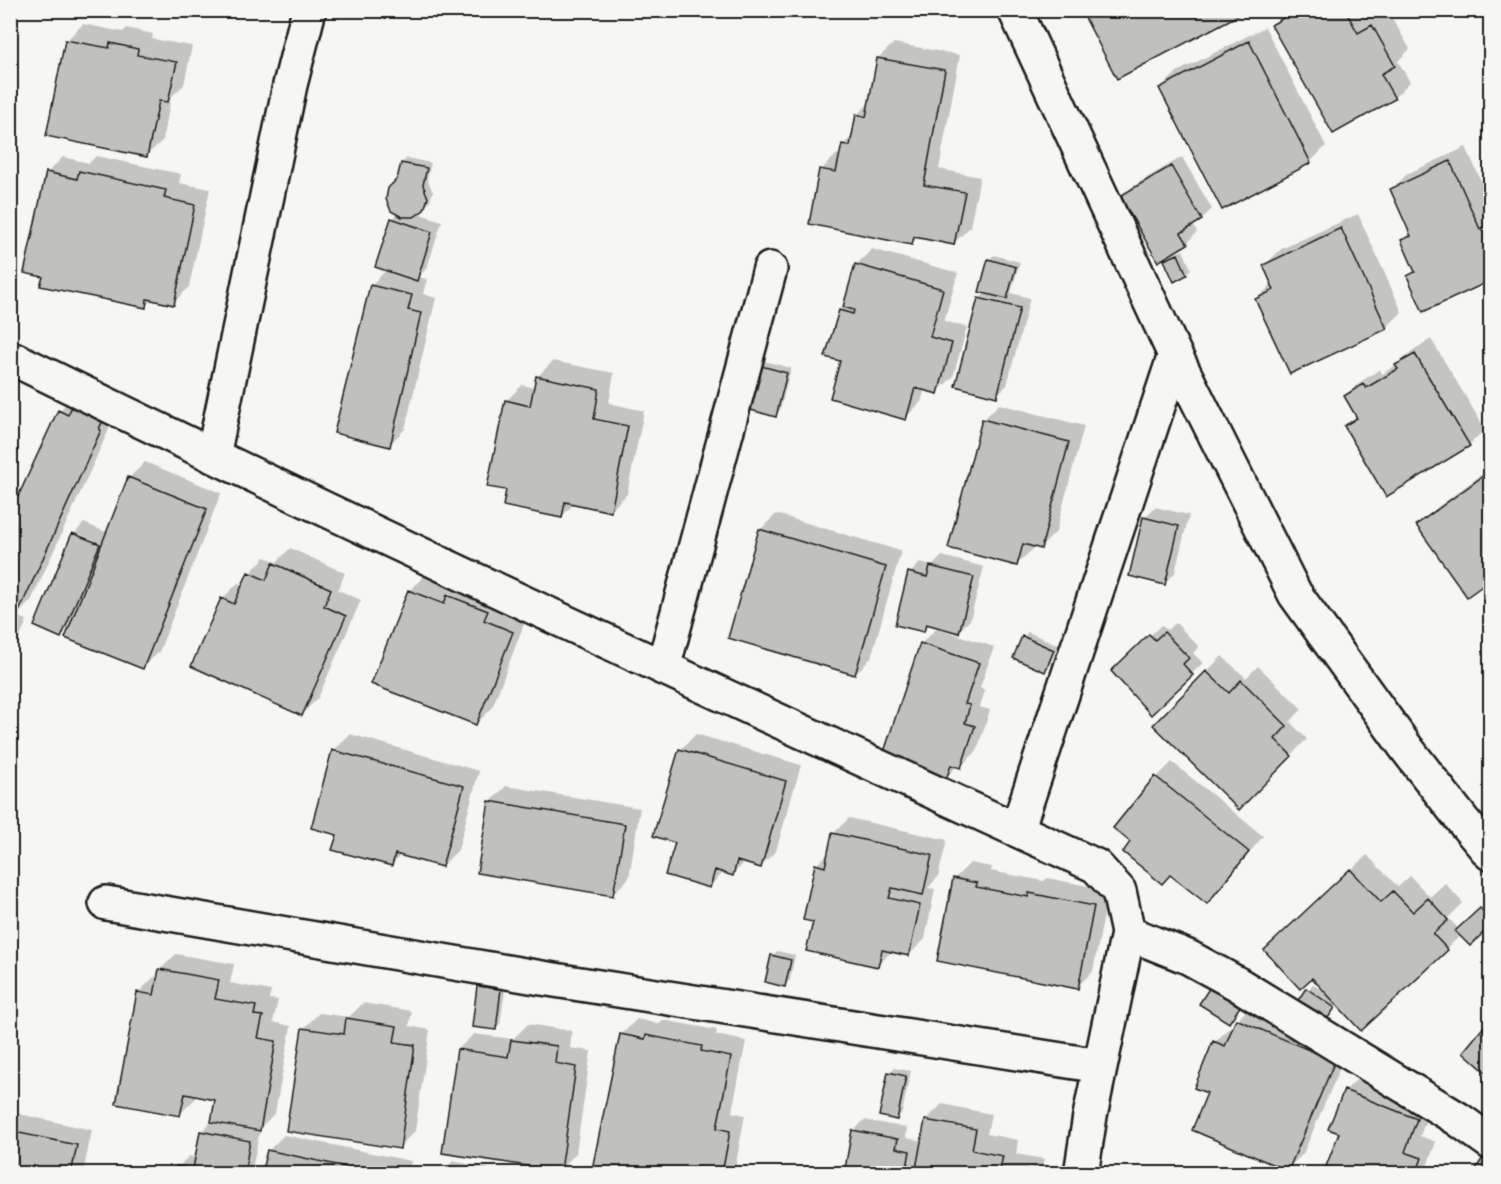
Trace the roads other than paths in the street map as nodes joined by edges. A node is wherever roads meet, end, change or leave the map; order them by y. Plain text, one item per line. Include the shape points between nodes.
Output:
1 (309, 10) edge
2 (1015, 10) edge
3 (770, 269) dead end
4 (1175, 355) junction
5 (18, 361) dead end
6 (213, 456) junction
7 (663, 668) junction
8 (1017, 830) junction
9 (1491, 853) edge
10 (106, 903) dead end
11 (1128, 933) junction
12 (1100, 1066) junction
13 (1491, 1142) edge
14 (1081, 1173) edge

1 - 6 street via 290,84
2 - 4 street
3 - 7 street
4 - 8 street
4 - 9 street via 1294,594 1407,748
5 - 6 street
6 - 7 street
7 - 8 street
8 - 11 street via 1096,866 1119,891
10 - 12 street via 542,978
11 - 12 street
11 - 13 street via 1236,982
12 - 14 street

